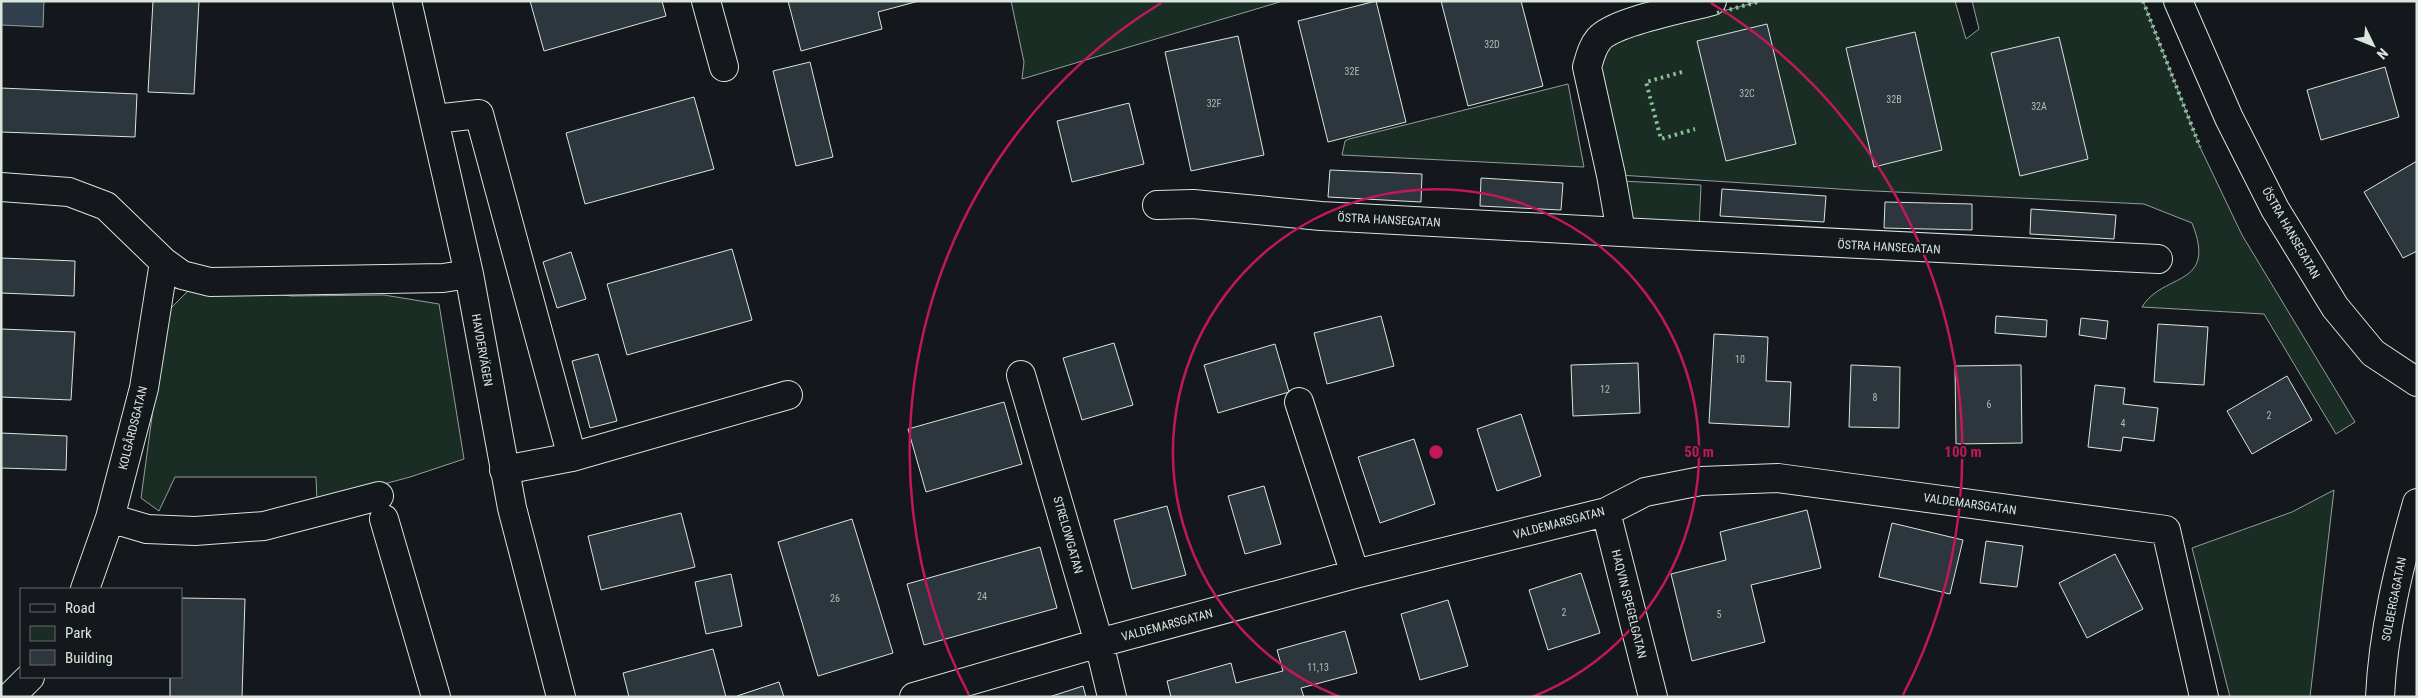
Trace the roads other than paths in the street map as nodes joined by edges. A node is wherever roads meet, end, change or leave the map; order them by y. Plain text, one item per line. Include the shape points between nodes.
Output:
1 (408, 1) edge
2 (706, 1) edge
3 (1712, 1) edge
4 (2178, 1) edge
5 (1686, 5) edge
6 (724, 67) dead end
7 (435, 119) junction
8 (1, 187) edge
9 (1158, 204) dead end
10 (1621, 232) junction
11 (2158, 259) dead end
12 (164, 262) junction
13 (469, 274) junction
14 (1021, 374) dead end
15 (2417, 382) edge
16 (788, 395) dead end
17 (1299, 402) dead end
18 (572, 457) junction
19 (504, 470) junction
20 (2417, 503) edge
21 (1606, 512) junction
22 (110, 518) junction
23 (1355, 574) junction
24 (85, 588) edge
25 (1100, 644) junction
26 (29, 678) edge
27 (10, 697) edge
28 (436, 697) edge
29 (561, 697) edge
30 (914, 697) edge
31 (1112, 697) edge
32 (1653, 697) edge
33 (2204, 697) edge
34 (2380, 697) edge

1 - 7 street, HAVDERVÄGEN
2 - 6 street
3 - 5 street
4 - 15 street, ÖSTRA HANSEGATAN via 2229,118 2271,201 2334,307 2373,353
5 - 10 street via 1614,27 1600,38 1587,67 1612,175
7 - 13 street, HAVDERVÄGEN
7 - 18 street via 479,114
8 - 12 street via 69,192 106,206
9 - 10 street, ÖSTRA HANSEGATAN
10 - 11 street, ÖSTRA HANSEGATAN
12 - 13 street via 182,275 210,282 443,278
12 - 22 street, KOLGÅRDSGATAN via 144,388
13 - 19 street, HAVDERVÄGEN
14 - 25 street, STRELOWGATAN
16 - 18 street
17 - 23 street
18 - 19 street
19 - 29 street, HAVDERVÄGEN
20 - 34 street, SOLBERGAGATAN via 2401,559 2382,661
21 - 23 street, VALDEMARSGATAN
21 - 32 street, HAQVIN SPEGELGATAN
21 - 33 street, VALDEMARSGATAN via 1654,490 1701,481 1778,478 2166,530
22 - 24 street, KOLGÅRDSGATAN
22 - 28 street via 147,529 195,531 264,526 382,507
23 - 25 street, VALDEMARSGATAN
25 - 30 street, VALDEMARSGATAN
25 - 31 street, STRELOWGATAN
26 - 27 street

